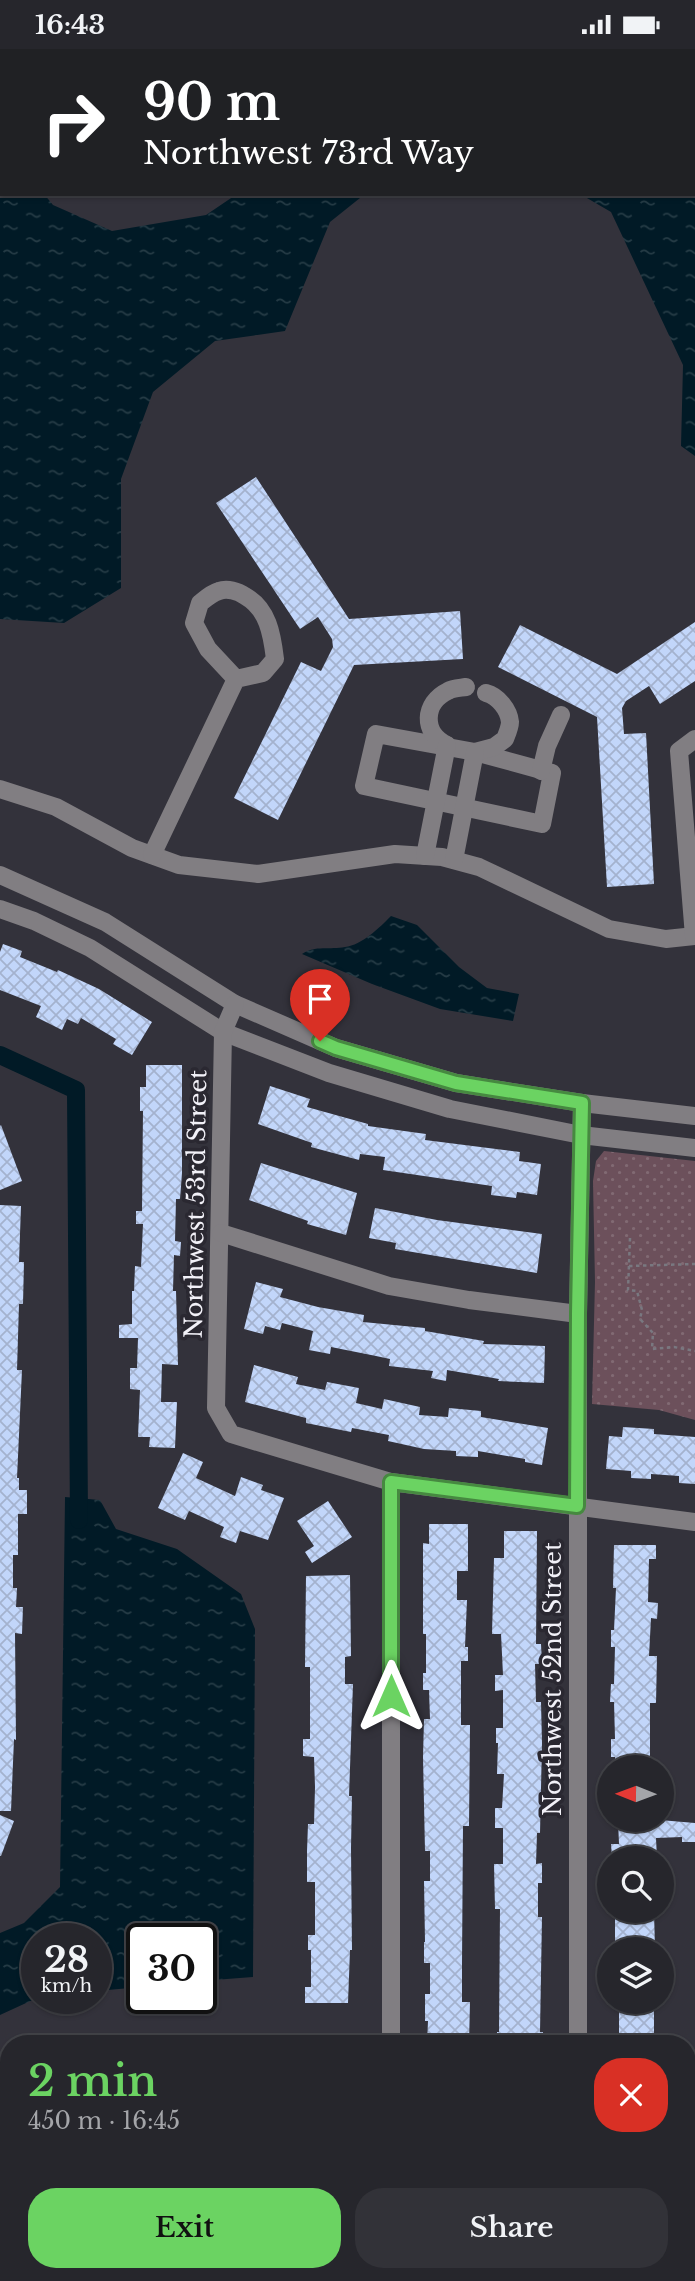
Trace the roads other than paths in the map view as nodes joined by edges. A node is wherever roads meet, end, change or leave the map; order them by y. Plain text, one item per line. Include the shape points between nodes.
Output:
1 (236, 679) junction
2 (466, 687) dead end
3 (486, 692) dead end
4 (561, 715) dead end
5 (695, 740) edge
6 (447, 745) junction
7 (475, 752) junction
8 (541, 771) junction
9 (0, 789) edge
10 (436, 800) junction
11 (464, 808) junction
12 (152, 855) junction
13 (425, 856) junction
14 (454, 860) junction
15 (0, 875) edge
16 (55, 899) junction
17 (0, 909) edge
18 (44, 926) junction
19 (694, 936) edge
20 (235, 1004) junction
21 (223, 1032) junction
22 (582, 1103) junction
23 (695, 1116) edge
24 (581, 1135) junction
25 (695, 1148) edge
26 (220, 1233) junction
27 (578, 1314) junction
28 (391, 1482) junction
29 (577, 1506) junction
30 (695, 1522) edge
31 (391, 2035) edge
32 (578, 2035) edge

1 - 1 street via 208,649 194,623 200,603 220,590 237,591 255,601 267,618 272,638 275,659 263,673
1 - 12 street
2 - 6 street via 449,690 434,702 428,716 429,730
3 - 7 street via 505,707 510,722 505,739
4 - 8 street
5 - 19 street via 679,751
6 - 7 street
6 - 10 street
6 - 10 street via 376,733 364,786
7 - 8 street
7 - 11 street
8 - 11 street via 552,773 542,824
9 - 12 street via 56,807
10 - 11 street
10 - 13 street
11 - 14 street
12 - 13 street via 179,865 258,874 395,854
13 - 14 street
14 - 19 street via 479,867 609,929 666,939
15 - 16 street
16 - 18 street
16 - 20 street via 105,922
17 - 18 street
18 - 21 street via 90,948
20 - 21 street, Northwest 53rd Street
20 - 22 street via 336,1048 456,1083
21 - 24 street via 329,1073 438,1105
21 - 26 street, Northwest 53rd Street
22 - 23 street
22 - 24 street, Northwest 52nd Street
24 - 25 street
24 - 27 street, Northwest 52nd Street
26 - 27 street via 389,1286
26 - 28 street, Northwest 53rd Street via 216,1408 230,1434
27 - 29 street, Northwest 52nd Street
28 - 29 street
28 - 31 street
29 - 30 street
29 - 32 street, Northwest 52nd Street

